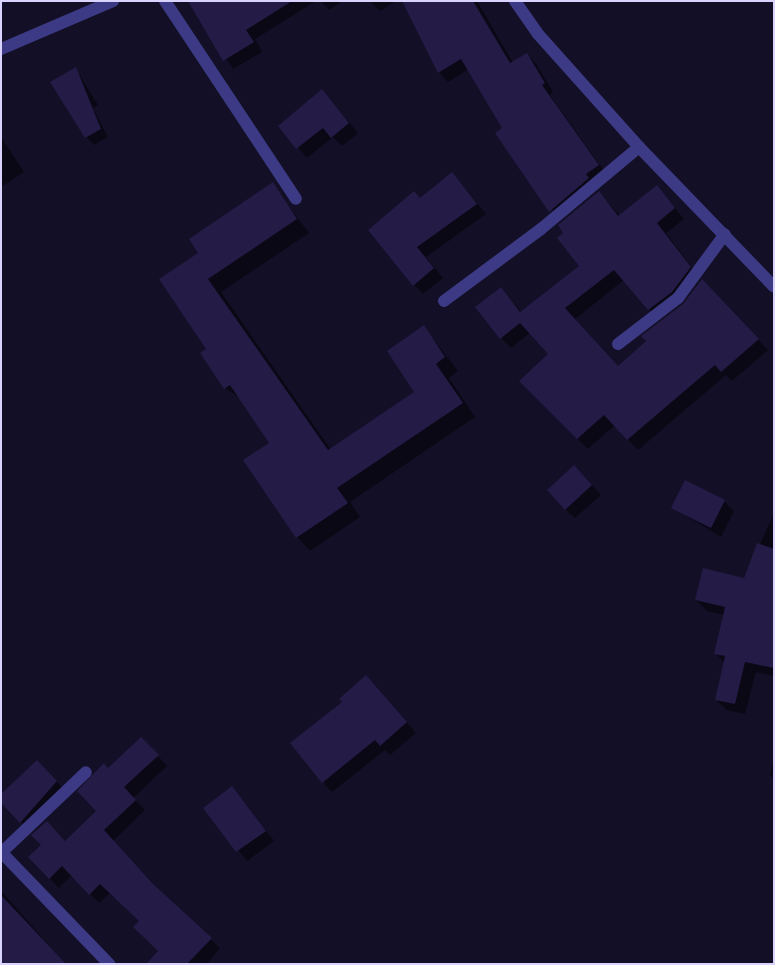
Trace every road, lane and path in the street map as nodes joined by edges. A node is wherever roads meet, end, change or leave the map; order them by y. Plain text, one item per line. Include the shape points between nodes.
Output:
1 (113, 1) edge
2 (165, 1) edge
3 (515, 1) edge
4 (1, 50) edge
5 (639, 147) junction
6 (296, 199) dead end
7 (725, 234) junction
8 (774, 287) edge
9 (444, 301) dead end
10 (618, 344) dead end
11 (86, 772) dead end
12 (1, 853) edge
13 (109, 964) edge

1 - 4 street
2 - 6 street
3 - 5 street via 538,34
5 - 7 street
5 - 9 street via 541,229
7 - 8 street
7 - 10 street via 678,298
11 - 12 street
12 - 13 street

